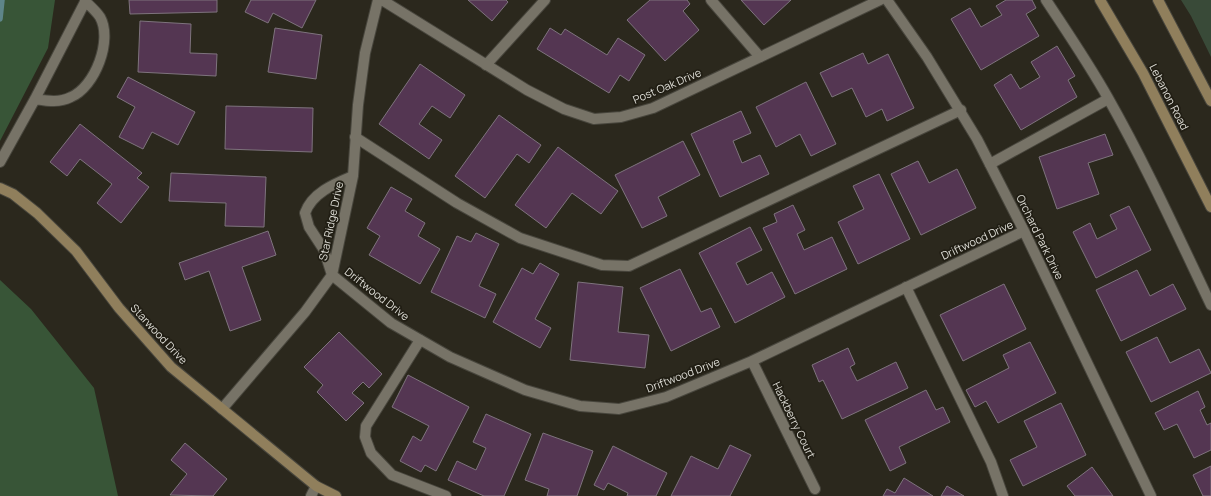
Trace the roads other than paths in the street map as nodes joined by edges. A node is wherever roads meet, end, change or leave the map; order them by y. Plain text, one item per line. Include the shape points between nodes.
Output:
1 (86, 0) edge
2 (378, 0) edge
3 (382, 0) edge
4 (545, 0) edge
5 (711, 0) edge
6 (880, 0) edge
7 (887, 0) edge
8 (1046, 0) edge
9 (1100, 0) edge
10 (1158, 0) edge
11 (760, 57) junction
12 (486, 65) junction
13 (35, 99) junction
14 (1108, 99) junction
15 (1211, 101) edge
16 (961, 110) junction
17 (355, 137) junction
18 (0, 162) edge
19 (990, 164) junction
20 (353, 176) junction
21 (0, 188) edge
22 (1211, 207) edge
23 (1024, 231) junction
24 (332, 275) junction
25 (906, 287) junction
26 (1211, 306) edge
27 (420, 340) junction
28 (752, 361) junction
29 (222, 410) junction
30 (316, 486) junction
31 (815, 489) dead end
32 (311, 496) edge
33 (336, 496) edge
34 (446, 496) edge
35 (1003, 496) edge
36 (1151, 496) edge

1 - 13 street
1 - 13 street via 100,17 105,35 105,46 96,69 86,86 72,97 52,102
2 - 17 street, Star Ridge Drive via 365,53
3 - 12 street, Post Oak Drive
4 - 12 street
5 - 11 street
6 - 11 street, Post Oak Drive
7 - 16 street, Orchard Park Drive
8 - 14 street
9 - 22 street, Lebanon Road via 1143,73
10 - 15 street
11 - 12 street, Post Oak Drive via 652,108 621,117 594,119 564,109
13 - 18 street
14 - 19 street
14 - 26 street via 1148,173
16 - 17 street via 629,266 602,265 520,238 457,203
16 - 19 street, Orchard Park Drive
17 - 20 street, Star Ridge Drive
19 - 23 street, Orchard Park Drive
20 - 24 street, Star Ridge Drive
20 - 24 street via 316,196 305,213 309,226 324,250
21 - 29 street, Starwood Drive via 13,194 37,213 76,251 119,308 171,367
23 - 25 street, Driftwood Drive
23 - 36 street, Orchard Park Drive
24 - 27 street, Driftwood Drive via 391,323
24 - 29 street, Star Ridge Drive via 305,312
25 - 28 street, Driftwood Drive
25 - 35 street via 991,462
27 - 28 street, Driftwood Drive via 450,357 525,390 580,406 619,409 666,397
27 - 34 street via 366,426 365,437 370,452 392,475
28 - 31 street, Hackberry Court
29 - 30 street, Starwood Drive
30 - 32 street
30 - 33 street, Starwood Drive

